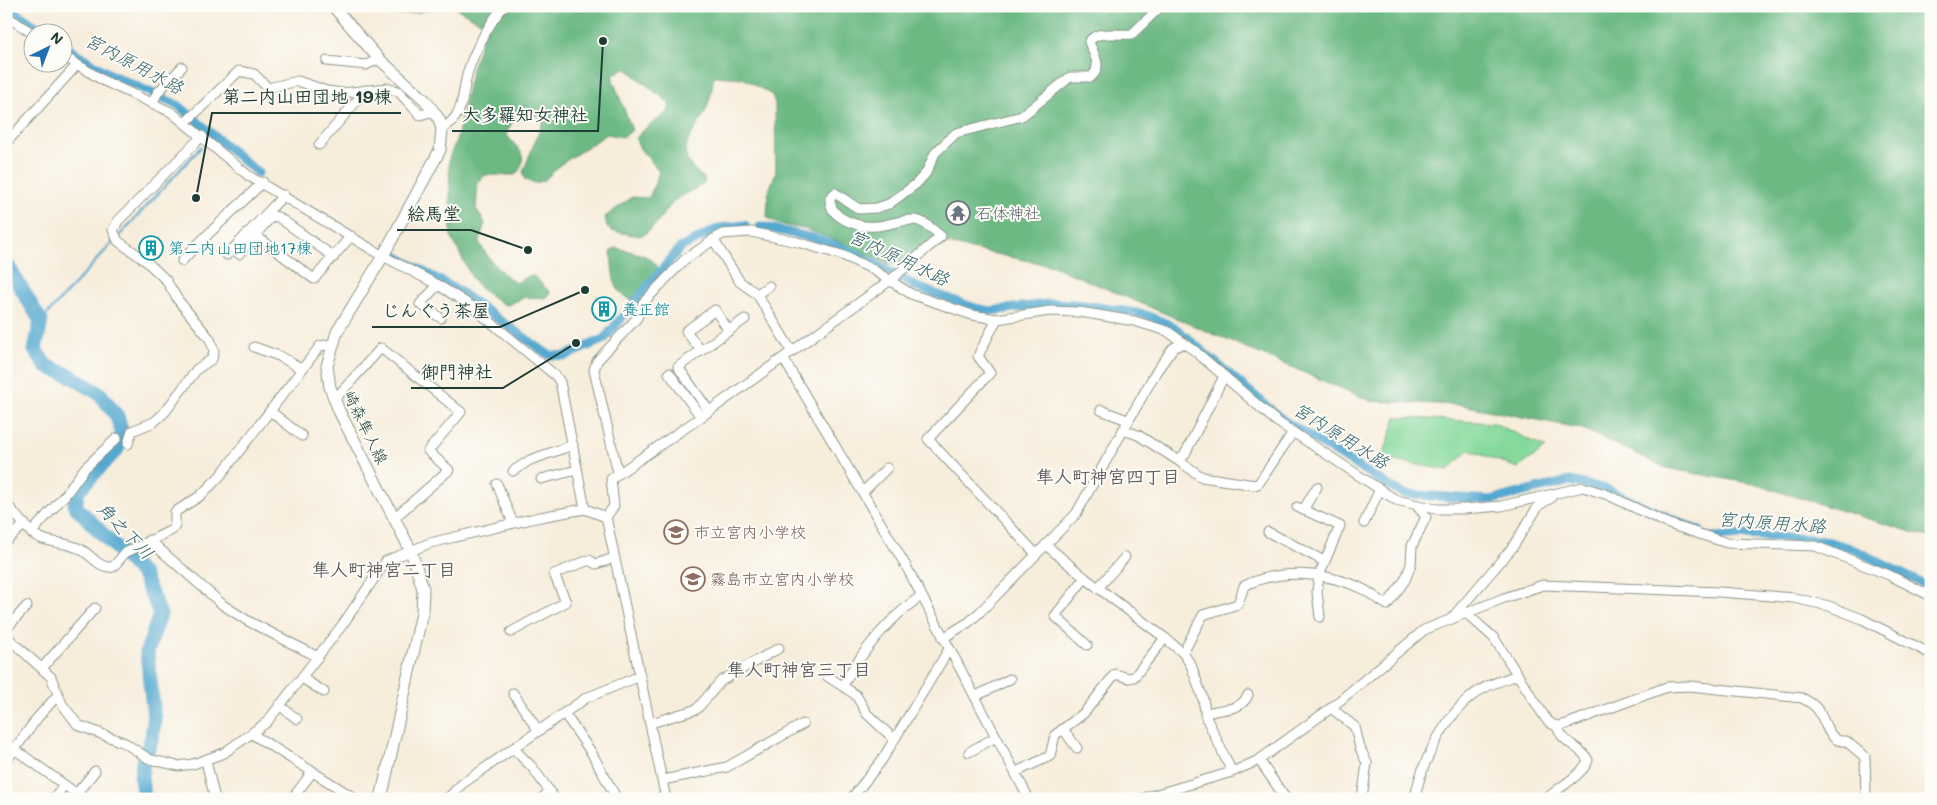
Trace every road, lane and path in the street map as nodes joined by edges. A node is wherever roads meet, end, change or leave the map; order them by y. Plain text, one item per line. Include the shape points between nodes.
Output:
1 (333, 6) edge
2 (504, 6) edge
3 (1161, 6) edge
4 (6, 16) edge
5 (22, 26) edge
6 (379, 60) junction
7 (327, 61) dead end
8 (72, 62) edge
9 (77, 65) junction
10 (182, 67) dead end
11 (366, 90) junction
12 (155, 98) junction
13 (434, 111) junction
14 (190, 119) junction
15 (442, 129) junction
16 (202, 136) junction
17 (6, 143) edge
18 (319, 145) dead end
19 (263, 182) junction
20 (284, 196) junction
21 (255, 235) junction
22 (351, 236) junction
23 (713, 239) junction
24 (240, 254) dead end
25 (227, 255) dead end
26 (383, 256) junction
27 (334, 257) junction
28 (182, 261) dead end
29 (890, 280) junction
30 (438, 285) junction
31 (769, 286) dead end
32 (757, 294) junction
33 (442, 318) dead end
34 (746, 319) dead end
35 (997, 319) junction
36 (729, 330) junction
37 (1184, 343) junction
38 (332, 344) junction
39 (254, 347) dead end
40 (701, 351) junction
41 (792, 352) junction
42 (783, 358) junction
43 (302, 369) junction
44 (669, 373) dead end
45 (1224, 376) junction
46 (334, 400) junction
47 (1101, 410) dead end
48 (270, 411) junction
49 (709, 411) junction
50 (701, 417) junction
51 (1127, 420) junction
52 (1123, 430) junction
53 (1293, 432) junction
54 (302, 436) dead end
55 (117, 438) dead end
56 (128, 444) dead end
57 (573, 445) junction
58 (1179, 461) junction
59 (887, 468) dead end
60 (577, 470) junction
61 (513, 471) dead end
62 (618, 473) junction
63 (542, 479) dead end
64 (497, 484) dead end
65 (1317, 487) dead end
66 (1380, 489) junction
67 (863, 492) junction
68 (1563, 492) junction
69 (6, 504) edge
70 (1417, 506) junction
71 (585, 509) junction
72 (606, 517) junction
73 (394, 518) junction
74 (512, 523) junction
75 (1364, 523) dead end
76 (25, 524) junction
77 (1268, 532) dead end
78 (32, 533) junction
79 (7, 539) edge
80 (149, 540) junction
81 (1046, 544) junction
82 (411, 551) junction
83 (1036, 554) junction
84 (1125, 557) dead end
85 (614, 558) junction
86 (1324, 561) junction
87 (1319, 575) junction
88 (1085, 578) junction
89 (1098, 588) junction
90 (921, 596) junction
91 (1931, 596) edge
92 (27, 606) dead end
93 (95, 608) dead end
94 (1466, 613) junction
95 (1320, 617) dead end
96 (1450, 619) junction
97 (6, 629) edge
98 (511, 632) dead end
99 (6, 636) edge
100 (943, 638) junction
101 (1165, 638) junction
102 (1087, 645) dead end
103 (780, 648) dead end
104 (949, 649) junction
105 (1183, 653) junction
106 (1931, 654) edge
107 (318, 657) junction
108 (42, 668) junction
109 (1517, 675) junction
110 (640, 676) junction
111 (827, 676) dead end
112 (302, 678) junction
113 (1010, 679) dead end
114 (843, 685) junction
115 (324, 692) dead end
116 (513, 693) dead end
117 (58, 695) junction
118 (1248, 695) dead end
119 (976, 696) junction
120 (279, 705) junction
121 (1331, 708) junction
122 (564, 713) junction
123 (1205, 714) junction
124 (297, 719) dead end
125 (651, 723) junction
126 (803, 724) dead end
127 (1557, 726) junction
128 (1063, 729) junction
129 (538, 730) junction
130 (252, 734) junction
131 (996, 737) junction
132 (894, 739) junction
133 (6, 743) edge
134 (513, 748) junction
135 (1077, 748) dead end
136 (15, 749) junction
137 (969, 752) dead end
138 (1259, 760) junction
139 (6, 761) edge
140 (206, 761) junction
141 (95, 771) dead end
142 (313, 771) junction
143 (1016, 772) junction
144 (1232, 772) junction
145 (663, 780) junction
146 (64, 785) junction
147 (553, 795) edge
148 (81, 796) edge
149 (666, 798) edge
150 (54, 799) edge
151 (215, 799) edge
152 (292, 799) edge
153 (356, 799) edge
154 (381, 799) edge
155 (447, 799) edge
156 (541, 799) edge
157 (617, 799) edge
158 (655, 799) edge
159 (851, 799) edge
160 (1029, 799) edge
161 (1140, 799) edge
162 (1286, 799) edge
163 (1362, 799) edge
164 (1415, 799) edge
165 (1546, 799) edge
166 (1866, 799) edge

1 - 6 main road
2 - 15 street via 496,15 468,71 459,114
3 - 29 street via 1132,34 1092,37 1089,42 1098,67 1092,77 1070,77 1022,116 956,133 934,153 926,173 916,184 889,204 859,209 836,193 830,198 834,212 857,225 875,227 915,220 925,223 941,236
4 - 5 street
6 - 7 street via 366,66
6 - 13 main road
8 - 9 street
9 - 12 street via 104,81
9 - 17 street
10 - 12 street
11 - 13 street via 388,88 398,91 420,115
11 - 14 street via 342,93 298,81 268,88 254,74 239,71
11 - 18 street
12 - 14 street
13 - 15 main road
14 - 16 street
15 - 26 main road, 崎森隼人線 via 440,150
16 - 19 street via 249,176
16 - 56 street via 118,221 113,230 117,238 166,280 210,339 214,351 212,359 198,369 165,412 154,422 132,431
19 - 20 street
19 - 28 street
20 - 22 street
20 - 25 street
21 - 24 street
21 - 27 street via 272,216 278,216
21 - 27 street via 314,279
22 - 26 street
22 - 27 street
23 - 29 street via 728,233 744,232 797,242 856,261
23 - 32 street via 740,282
23 - 62 street via 684,260 643,303 637,318 597,361 594,370
26 - 30 street
26 - 38 main road, 崎森隼人線
29 - 35 street via 910,294 972,315
29 - 41 street
30 - 33 street via 420,304
30 - 57 street via 470,304 556,376
31 - 32 street
32 - 41 street
34 - 36 street
35 - 37 street via 1050,312 1085,313 1146,324 1166,331
35 - 83 street via 978,356 990,373 928,439
36 - 40 street
36 - 40 street via 715,310 686,331
37 - 45 street
37 - 51 street via 1168,354
38 - 43 street via 320,346
38 - 46 main road, 崎森隼人線 via 328,374
39 - 43 street
40 - 49 street via 678,367
41 - 42 street
42 - 49 street
42 - 67 street
43 - 48 street
44 - 50 street
45 - 53 street
45 - 58 street
46 - 73 main road, 崎森隼人線
46 - 73 street via 381,348 461,412 428,451 449,470
47 - 51 street
48 - 54 street
48 - 80 street via 220,476 200,496 175,512 172,530
49 - 50 street
50 - 62 street
51 - 52 street
52 - 58 street via 1138,435
52 - 81 street via 1076,514
53 - 58 street via 1255,485 1202,478
53 - 66 street
55 - 78 street via 86,468
57 - 60 street
57 - 61 street via 530,460
59 - 67 street
60 - 63 street
60 - 71 street
62 - 72 street via 611,479 614,506
64 - 74 street
65 - 86 street via 1300,508 1340,526
66 - 70 street via 1396,500
66 - 75 street
67 - 90 street
68 - 70 street via 1502,506 1455,509
68 - 91 street via 1583,487 1608,495 1669,524 1727,543 1815,546
68 - 96 street via 1538,504 1512,548
69 - 76 street
70 - 87 street via 1426,517 1412,546 1411,565 1405,580 1387,605 1355,585
71 - 72 street
71 - 74 street
72 - 85 street
73 - 82 main road, 崎森隼人線
74 - 82 street via 430,543
76 - 78 street
76 - 79 street
77 - 86 street
78 - 80 street via 81,549 103,566 113,567 122,556
80 - 107 street via 223,605
81 - 83 street
81 - 88 street
82 - 107 street via 383,565
82 - 154 main road, 崎森隼人線 via 423,589 422,613
83 - 100 street via 969,622
84 - 89 street
85 - 98 street via 596,564 589,560 554,574 566,602
85 - 110 street
86 - 87 street
87 - 95 street
87 - 105 street via 1271,577 1246,585 1238,604 1202,616
88 - 89 street
88 - 102 street via 1055,616
89 - 101 street
90 - 100 street
90 - 114 street via 882,629
92 - 97 street
93 - 108 street
94 - 96 street
94 - 106 street via 1550,584 1794,598 1837,609
94 - 109 street via 1494,638
96 - 121 street via 1414,637
99 - 108 street
100 - 104 street
101 - 105 street
101 - 128 street via 1136,675 1129,678 1115,674 1084,713
103 - 125 street via 721,681 697,709
104 - 119 street
104 - 132 street
105 - 123 street via 1195,676
107 - 112 street
108 - 117 street via 51,677
109 - 127 street via 1546,719
109 - 164 street via 1474,694 1463,705 1427,756
110 - 122 street via 586,698
110 - 125 street
111 - 114 street
112 - 115 street
112 - 120 street
113 - 119 street
114 - 132 street via 860,698 867,714
116 - 129 street
117 - 136 street
117 - 140 street via 78,725 120,740 149,759 178,766
118 - 123 street via 1240,706
119 - 131 street
120 - 124 street
120 - 130 street via 267,722
121 - 138 street
121 - 163 street via 1354,726 1368,763
122 - 129 street
122 - 157 street via 591,752
123 - 144 street
125 - 145 street
126 - 145 street via 727,767
127 - 165 street via 1564,739 1585,754 1588,760 1581,772
127 - 166 street via 1667,687 1690,686 1802,698 1817,708 1831,736 1841,742 1846,741 1865,757
128 - 135 street
128 - 143 street via 1054,734 1050,756
129 - 134 street
130 - 140 street
130 - 142 street
131 - 137 street
131 - 143 street
132 - 159 street
133 - 136 street
134 - 147 street
134 - 155 street via 462,784
136 - 139 street
136 - 146 street
138 - 144 street
138 - 162 street
140 - 151 street
141 - 148 street
142 - 152 street
142 - 153 street
143 - 160 street
144 - 161 street
145 - 149 street
146 - 148 street
146 - 150 street
147 - 156 street
149 - 158 street

